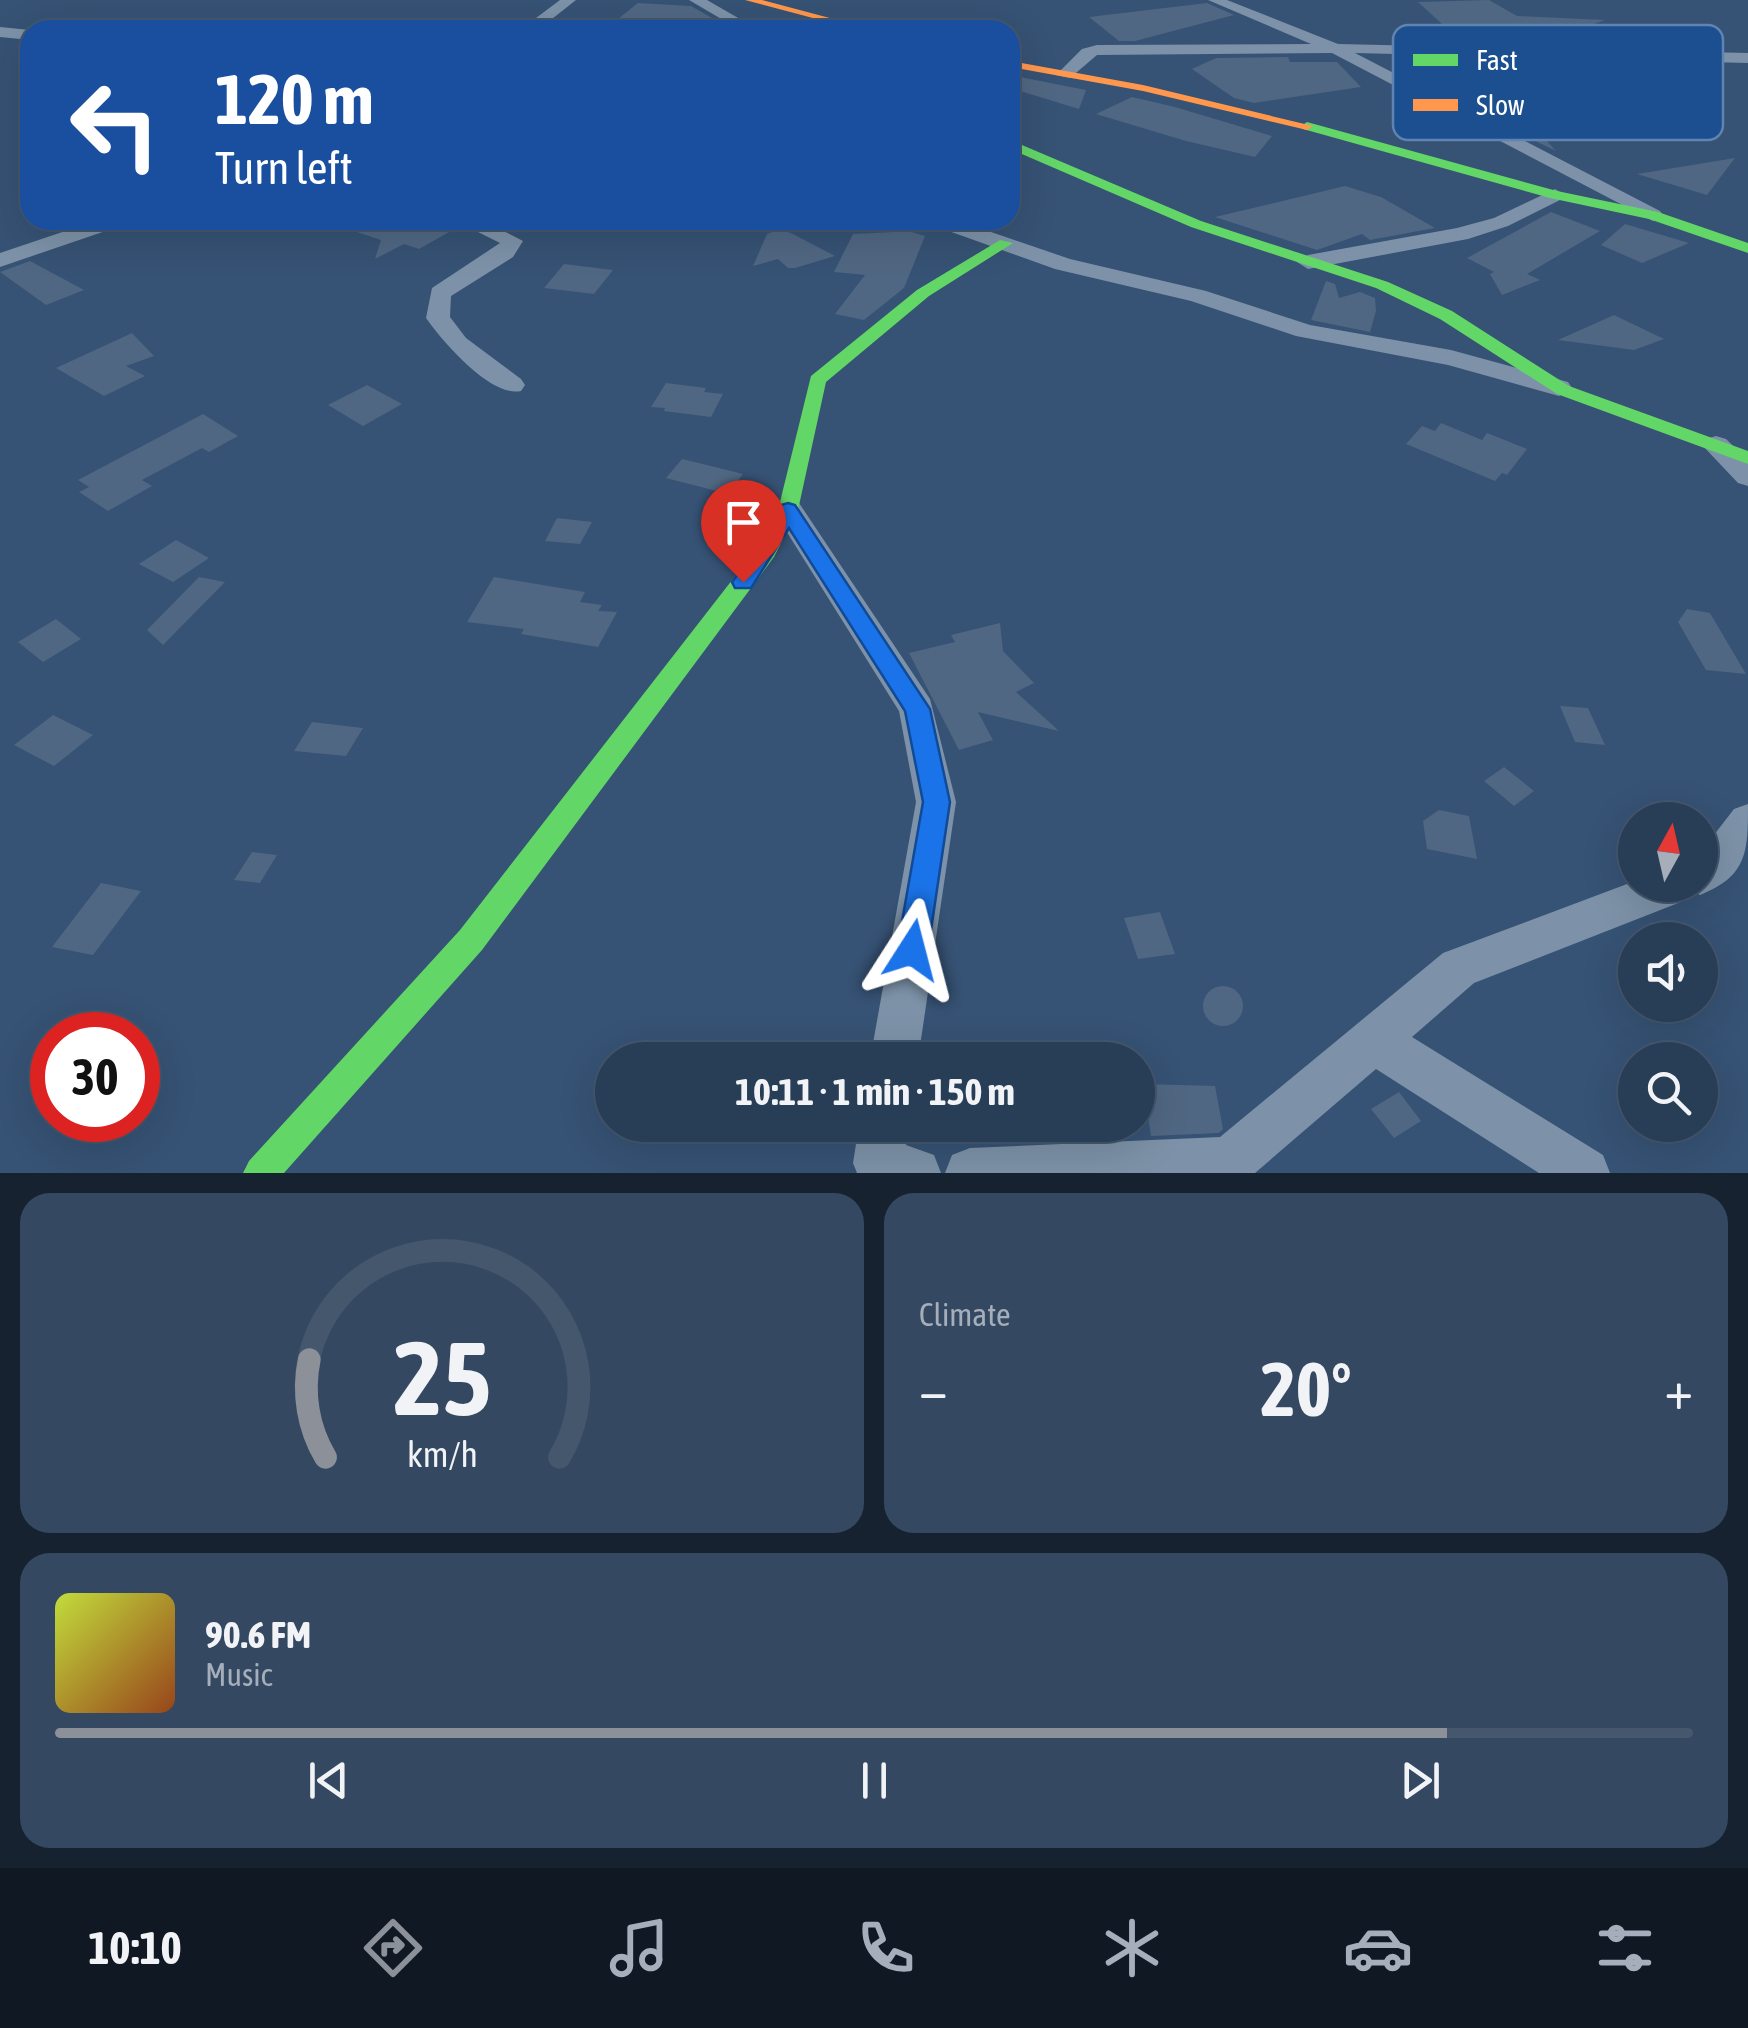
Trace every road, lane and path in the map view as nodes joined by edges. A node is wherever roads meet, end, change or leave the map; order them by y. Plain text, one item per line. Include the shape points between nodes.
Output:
1 (569, 0) edge
2 (696, 0) edge
3 (750, 0) edge
4 (1215, 0) edge
5 (542, 20) edge
6 (733, 20) edge
7 (830, 20) edge
8 (1332, 48) junction
9 (1393, 49) edge
10 (1723, 57) edge
11 (1748, 58) edge
12 (1020, 66) edge
13 (1064, 75) junction
14 (1393, 80) edge
15 (1508, 140) edge
16 (1020, 148) edge
17 (1555, 195) junction
18 (1652, 215) junction
19 (90, 230) edge
20 (488, 230) edge
21 (966, 230) edge
22 (0, 234) edge
23 (1005, 243) junction
24 (1748, 248) edge
25 (7, 258) edge
26 (1308, 262) junction
27 (512, 385) dead end
28 (1563, 390) junction
29 (1716, 445) junction
30 (1748, 458) edge
31 (1748, 477) edge
32 (788, 510) junction
33 (1748, 821) edge
34 (1718, 861) edge
35 (1632, 902) edge
36 (1374, 1040) junction
37 (897, 1042) edge
38 (881, 1142) edge
39 (261, 1173) edge
40 (916, 1173) edge
41 (970, 1173) edge
42 (1585, 1173) edge

1 - 5 street
2 - 6 street
3 - 7 street
4 - 8 street
8 - 9 street
8 - 13 street via 1096,50
8 - 14 street
10 - 11 street
12 - 13 street
13 - 17 street via 1349,136
15 - 18 street
16 - 26 street via 1196,224
17 - 18 street
17 - 26 street via 1460,234
18 - 24 street
19 - 25 street
20 - 27 street via 512,240 505,252 440,293 438,318 457,343
21 - 23 street
22 - 25 street
23 - 28 street via 1306,332 1451,358
23 - 32 street via 923,292 818,380
26 - 28 street via 1446,316
28 - 29 street
29 - 30 street
29 - 31 street
32 - 37 street via 917,709 936,802
32 - 39 street via 766,552 471,940
33 - 34 street
35 - 36 street via 1459,968
36 - 41 street via 1229,1162
36 - 42 street
38 - 40 street via 878,1163

